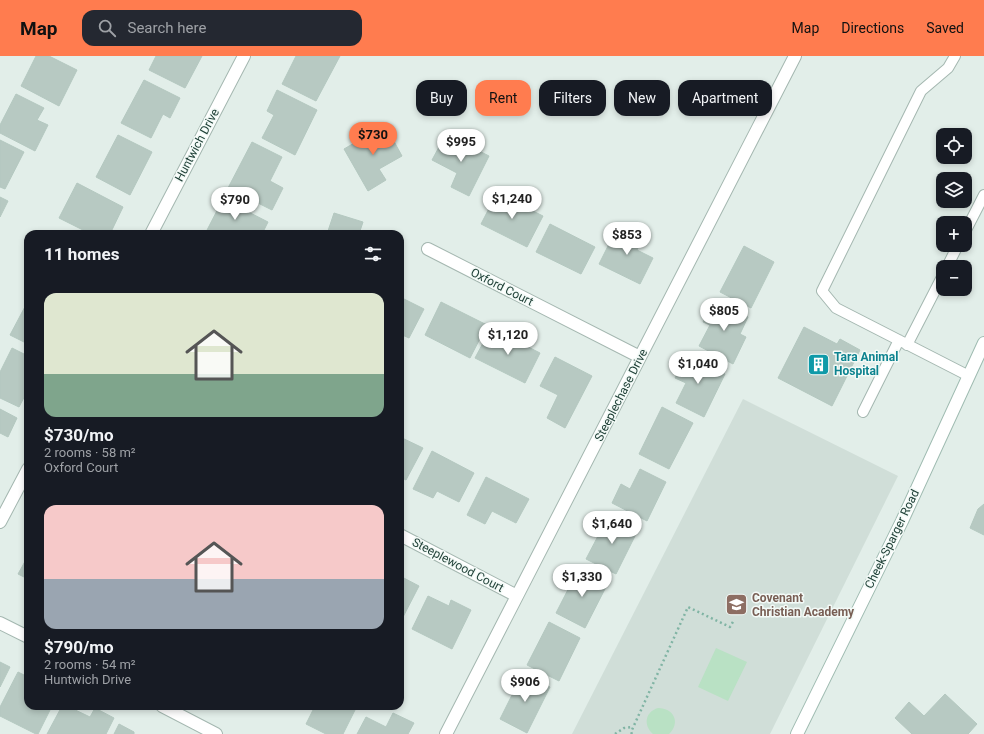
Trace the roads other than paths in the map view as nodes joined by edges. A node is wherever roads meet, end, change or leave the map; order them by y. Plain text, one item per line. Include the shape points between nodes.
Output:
1 (244, 56) edge
2 (795, 56) edge
3 (955, 56) edge
4 (984, 195) edge
5 (980, 214) edge
6 (972, 224) edge
7 (153, 230) edge
8 (428, 249) dead end
9 (936, 287) edge
10 (903, 343) junction
11 (984, 344) edge
12 (640, 357) junction
13 (969, 376) junction
14 (863, 412) dead end
15 (24, 477) edge
16 (0, 522) edge
17 (404, 537) edge
18 (517, 596) junction
19 (0, 623) edge
20 (24, 635) edge
21 (170, 710) edge
22 (216, 734) edge
23 (446, 734) edge
24 (797, 734) edge

1 - 7 street, Huntwich Drive
2 - 12 street, Steeplechase Drive
3 - 10 lane via 948,68 921,91 822,291 836,308
4 - 5 lane
5 - 6 lane
8 - 12 street, Oxford Court
9 - 10 lane
10 - 13 lane
10 - 14 lane
11 - 13 street, Cheek-Sparger Road
12 - 18 street, Steeplechase Drive
13 - 24 street, Cheek-Sparger Road via 902,521
15 - 16 street
17 - 18 street, Steeplewood Court
18 - 23 street, Steeplechase Drive
19 - 20 street
21 - 22 street

